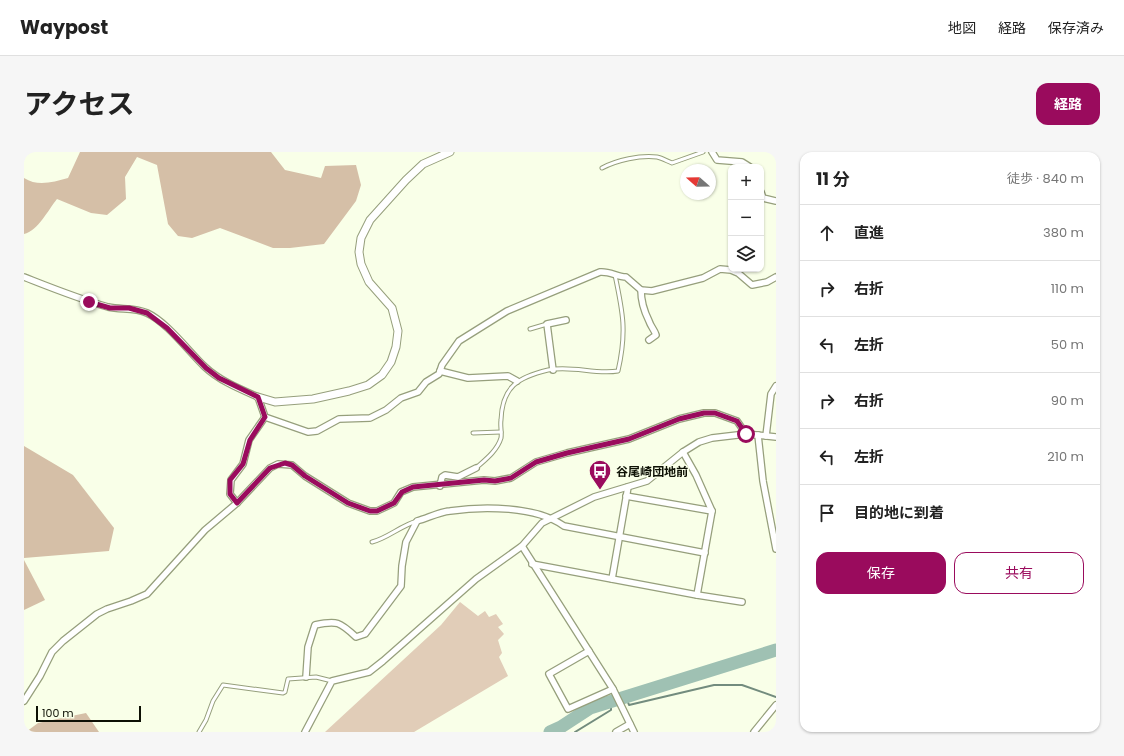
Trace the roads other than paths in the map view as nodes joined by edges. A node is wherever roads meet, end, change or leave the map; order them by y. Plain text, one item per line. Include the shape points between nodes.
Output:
1 (450, 152) edge
2 (703, 152) edge
3 (712, 152) edge
4 (745, 164) edge
5 (602, 168) dead end
6 (764, 198) edge
7 (776, 201) edge
8 (615, 275) junction
9 (24, 277) edge
10 (776, 277) edge
11 (641, 290) junction
12 (566, 320) dead end
13 (547, 324) junction
14 (530, 329) dead end
15 (649, 340) dead end
16 (553, 370) junction
17 (440, 371) junction
18 (517, 381) junction
19 (776, 386) edge
20 (258, 397) junction
21 (768, 414) junction
22 (776, 415) edge
23 (265, 417) junction
24 (473, 432) dead end
25 (501, 432) junction
26 (746, 434) junction
27 (758, 435) junction
28 (766, 436) junction
29 (776, 437) edge
30 (683, 452) junction
31 (476, 468) joint
32 (440, 486) junction
33 (628, 487) junction
34 (626, 496) junction
35 (237, 503) junction
36 (712, 511) junction
37 (553, 518) junction
38 (417, 521) junction
39 (620, 536) junction
40 (372, 542) dead end
41 (522, 546) junction
42 (776, 549) edge
43 (705, 553) junction
44 (532, 564) junction
45 (612, 579) junction
46 (696, 595) junction
47 (742, 602) dead end
48 (589, 650) junction
49 (306, 677) junction
50 (332, 681) junction
51 (614, 689) junction
52 (24, 701) edge
53 (776, 705) edge
54 (630, 724) junction
55 (199, 732) edge
56 (305, 732) edge
57 (616, 732) edge
58 (634, 732) edge
59 (754, 732) edge

1 - 20 street via 423,164 406,180 370,220 361,238 359,252 368,282 392,308 398,331 391,362 382,375 368,385 313,399 275,402
2 - 5 lane via 672,163 644,157 611,163
3 - 4 street via 717,160
6 - 7 street
8 - 11 street via 626,277
8 - 16 lane via 624,320 618,371
8 - 17 street via 600,272 507,311 459,341 442,364
9 - 20 street via 89,302 147,313 167,328 219,378
10 - 11 street via 752,285 738,273 720,269 704,278 652,291
11 - 15 street via 649,322 656,335
12 - 13 street
13 - 14 lane
13 - 16 street
16 - 18 lane
17 - 18 street via 468,378 508,376
17 - 23 street via 418,392 401,398 370,418 339,419 317,431 308,432
18 - 25 lane via 506,396
19 - 21 street via 771,394
20 - 23 street
21 - 22 street
21 - 28 street
23 - 35 street via 250,440 243,464 230,480 230,494
24 - 25 lane
25 - 31 lane via 501,439 494,451
26 - 27 street
26 - 30 street via 712,438 699,442
26 - 32 street via 737,421 715,413 704,413 679,419 629,439 536,462 511,478
27 - 28 street
27 - 42 street via 763,481
28 - 29 street
30 - 33 street via 647,481
30 - 36 street
31 - 32 street via 458,477 442,476
32 - 35 street via 413,487 402,492 394,503 377,511 370,511 348,503 292,465 285,463 270,468
33 - 34 street
33 - 37 street via 594,498
34 - 36 street
34 - 39 street
35 - 52 street via 205,530 147,594 97,614 63,641 52,652
36 - 43 street
37 - 38 street via 529,512 489,508 449,511
37 - 39 street via 564,526
37 - 41 street via 542,523
38 - 40 lane
38 - 49 street via 406,542 401,586 365,634 356,637 343,625 333,621 314,625 308,647
39 - 43 street
39 - 45 street
41 - 44 street
41 - 50 street via 476,579 369,672
43 - 46 street
44 - 45 street
44 - 48 street
45 - 46 street
46 - 47 street
48 - 51 street
48 - 51 street via 549,674 568,708
49 - 50 lane
49 - 55 lane via 288,679 285,692 223,685
50 - 56 street
51 - 54 street
53 - 59 street
54 - 57 street
54 - 58 street

